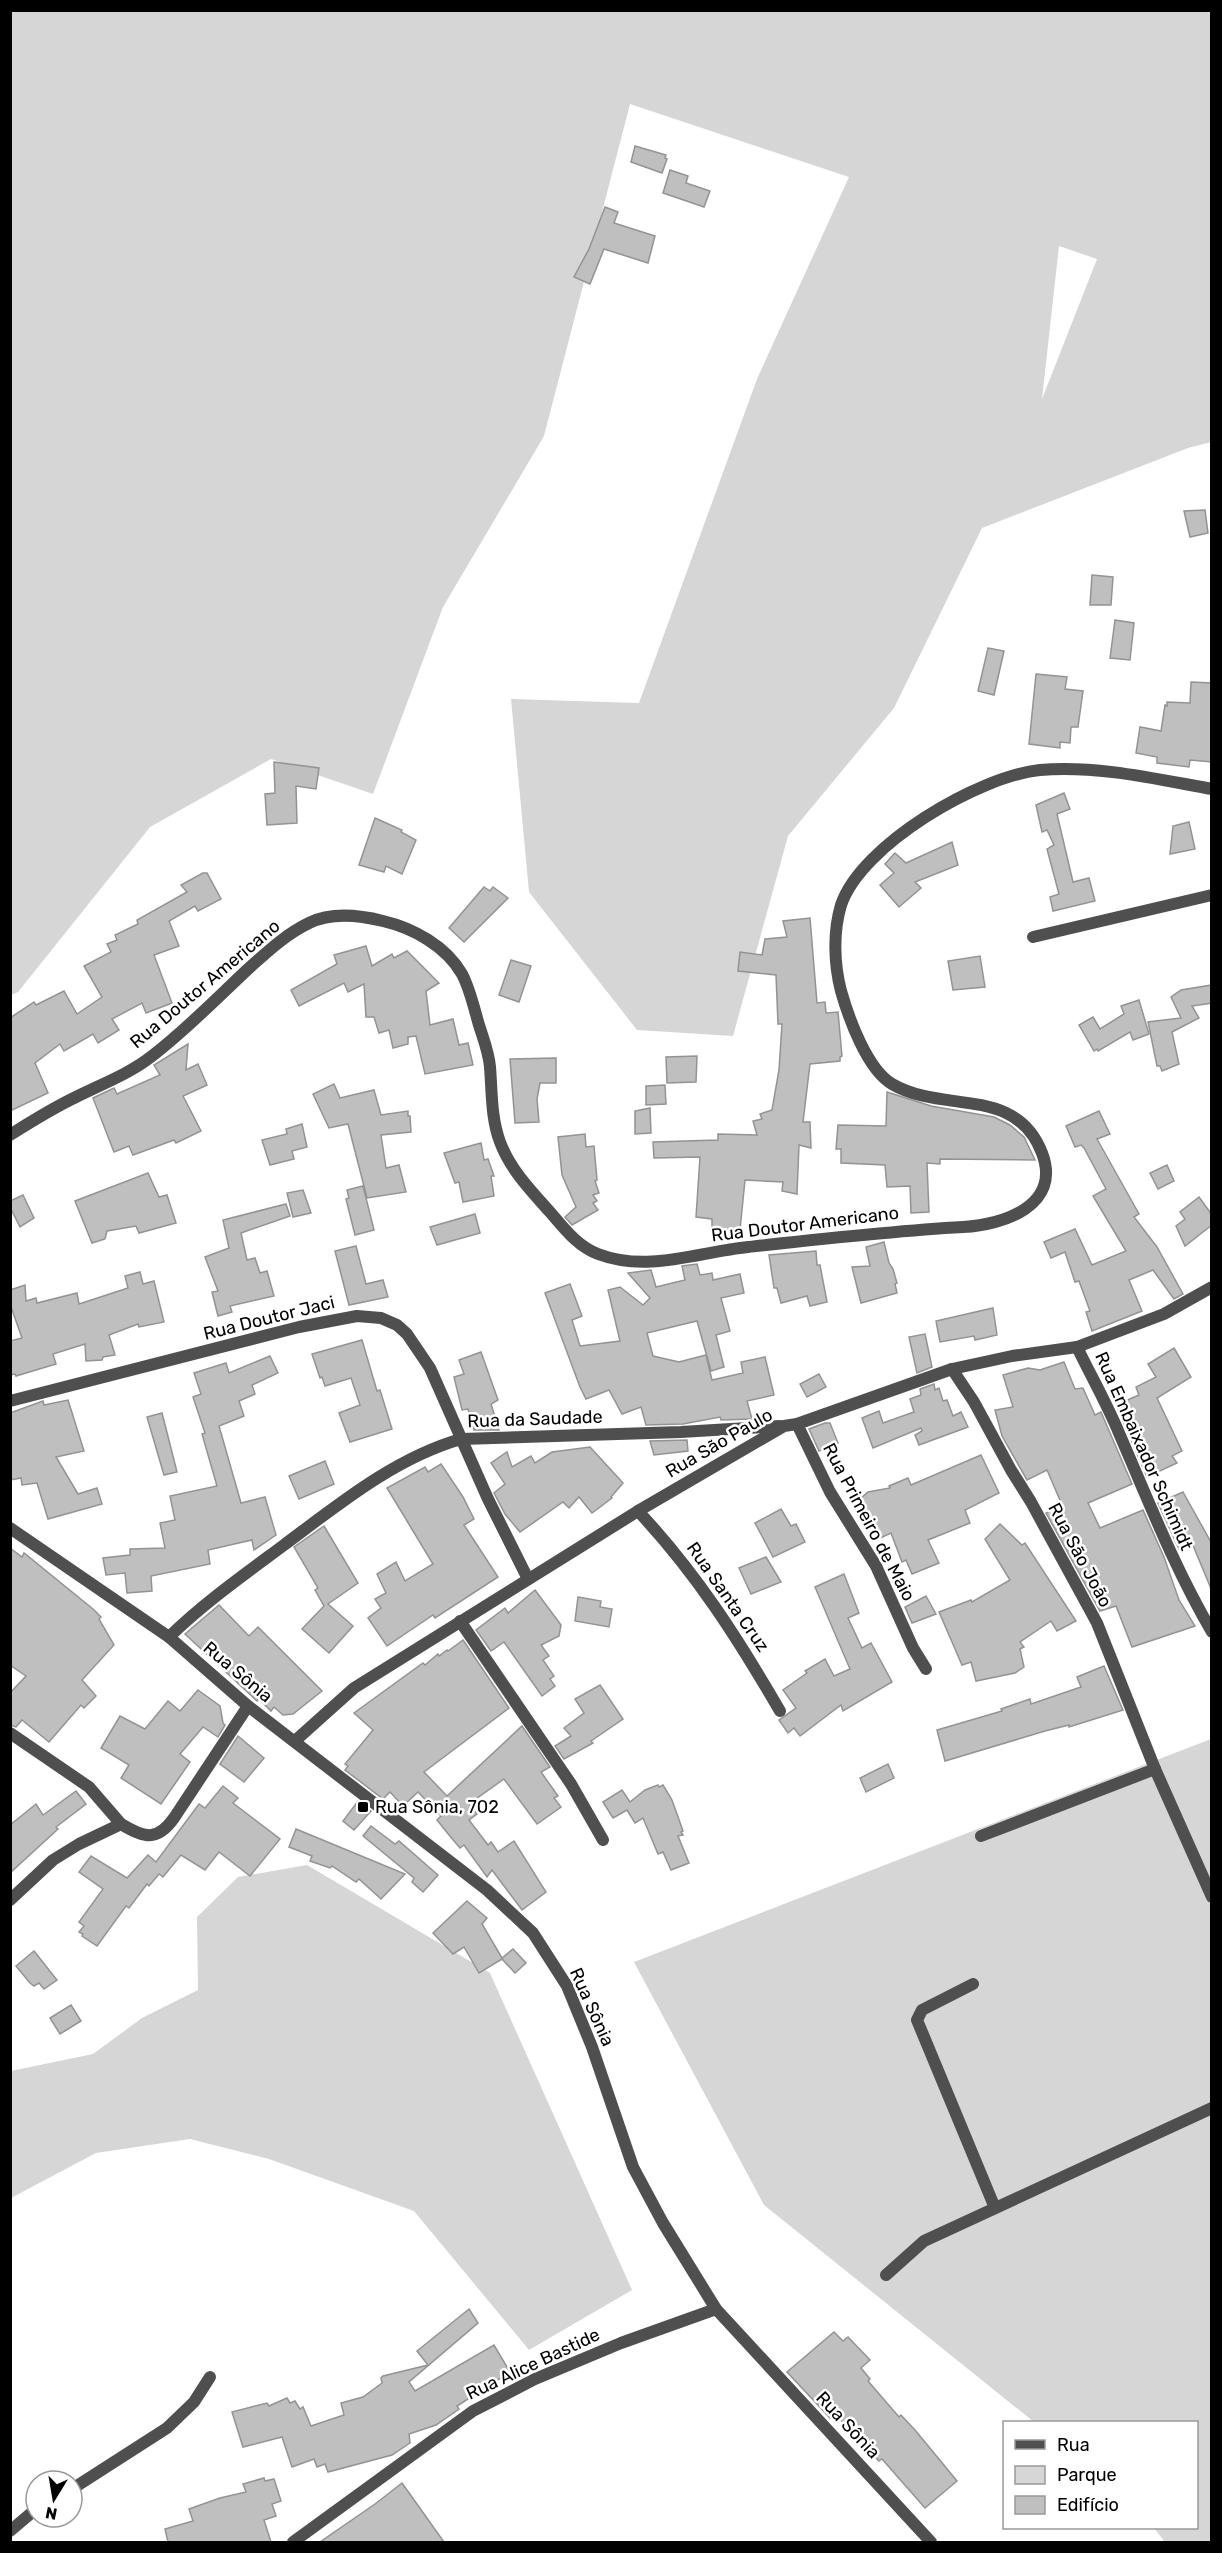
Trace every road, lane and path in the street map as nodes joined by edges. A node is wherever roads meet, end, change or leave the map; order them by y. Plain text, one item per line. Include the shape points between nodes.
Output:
1 (1212, 789) edge
2 (1212, 895) edge
3 (1033, 937) dead end
4 (10, 1135) edge
5 (1212, 1287) edge
6 (1077, 1347) junction
7 (952, 1369) junction
8 (10, 1401) edge
9 (797, 1424) junction
10 (784, 1426) junction
11 (461, 1439) junction
12 (638, 1511) junction
13 (11, 1530) edge
14 (528, 1579) junction
15 (459, 1621) junction
16 (1212, 1632) edge
17 (169, 1637) junction
18 (927, 1669) dead end
19 (248, 1706) junction
20 (780, 1711) dead end
21 (10, 1733) edge
22 (296, 1740) junction
23 (1155, 1769) junction
24 (122, 1824) junction
25 (981, 1836) dead end
26 (603, 1840) dead end
27 (1212, 1898) edge
28 (10, 1900) edge
29 (973, 1984) dead end
30 (1212, 2108) edge
31 (995, 2208) junction
32 (886, 2276) dead end
33 (716, 2309) junction
34 (210, 2378) dead end
35 (84, 2481) edge
36 (24, 2519) edge
37 (10, 2531) edge
38 (293, 2542) edge
39 (931, 2542) edge

1 - 4 street, Rua Doutor Americano via 1065,769 999,779 953,800 900,834 866,865 842,904 836,936 839,981 851,1021 876,1069 888,1083 908,1091 1005,1112 1021,1121 1039,1147 1046,1172 1043,1189 1024,1210 1004,1219 975,1226 853,1233 661,1261 634,1261 582,1246 514,1170 505,1153 497,1130 488,1058 464,977 454,963 424,938 388,922 362,916 321,918 301,927 269,950 144,1062 48,1110
2 - 3 street
5 - 6 street, Rua São Paulo via 1164,1314
6 - 7 street, Rua São Paulo
6 - 16 street, Rua Embaixador Schimidt via 1120,1434 1177,1569
7 - 9 street, Rua São Paulo
7 - 23 street, Rua São João via 1097,1623
8 - 11 street, Rua Doutor Jaci via 291,1329 369,1316 397,1325 415,1345 430,1368
9 - 10 street, Rua São Paulo
9 - 18 street, Rua Primeiro de Maio via 830,1492 876,1566 913,1648
10 - 11 street, Rua da Saudade
10 - 12 street, Rua São Paulo
11 - 14 street, Rua Doutor Jaci
11 - 17 street, Rua da Saudade via 435,1446 366,1485 212,1598
12 - 14 street, Rua São Paulo
12 - 20 street, Rua Santa Cruz via 708,1594
13 - 17 street, Rua Sônia
14 - 15 street, Rua São Paulo
15 - 22 street, Rua São Paulo via 354,1688
15 - 26 street via 572,1784
17 - 19 street, Rua Sônia
19 - 22 street, Rua Sônia
19 - 24 street via 166,1828 152,1836
21 - 24 street via 89,1787
22 - 33 street, Rua Sônia via 487,1890 532,1933 567,1986 633,2167
23 - 25 street
23 - 27 street, Rua São João
24 - 28 street via 53,1860
29 - 31 street via 922,2010 917,2020
30 - 31 street
31 - 32 street via 924,2241
33 - 38 street, Rua Alice Bastide via 546,2374 473,2411
33 - 39 street, Rua Sônia
34 - 35 street via 194,2402 167,2428
36 - 37 street

